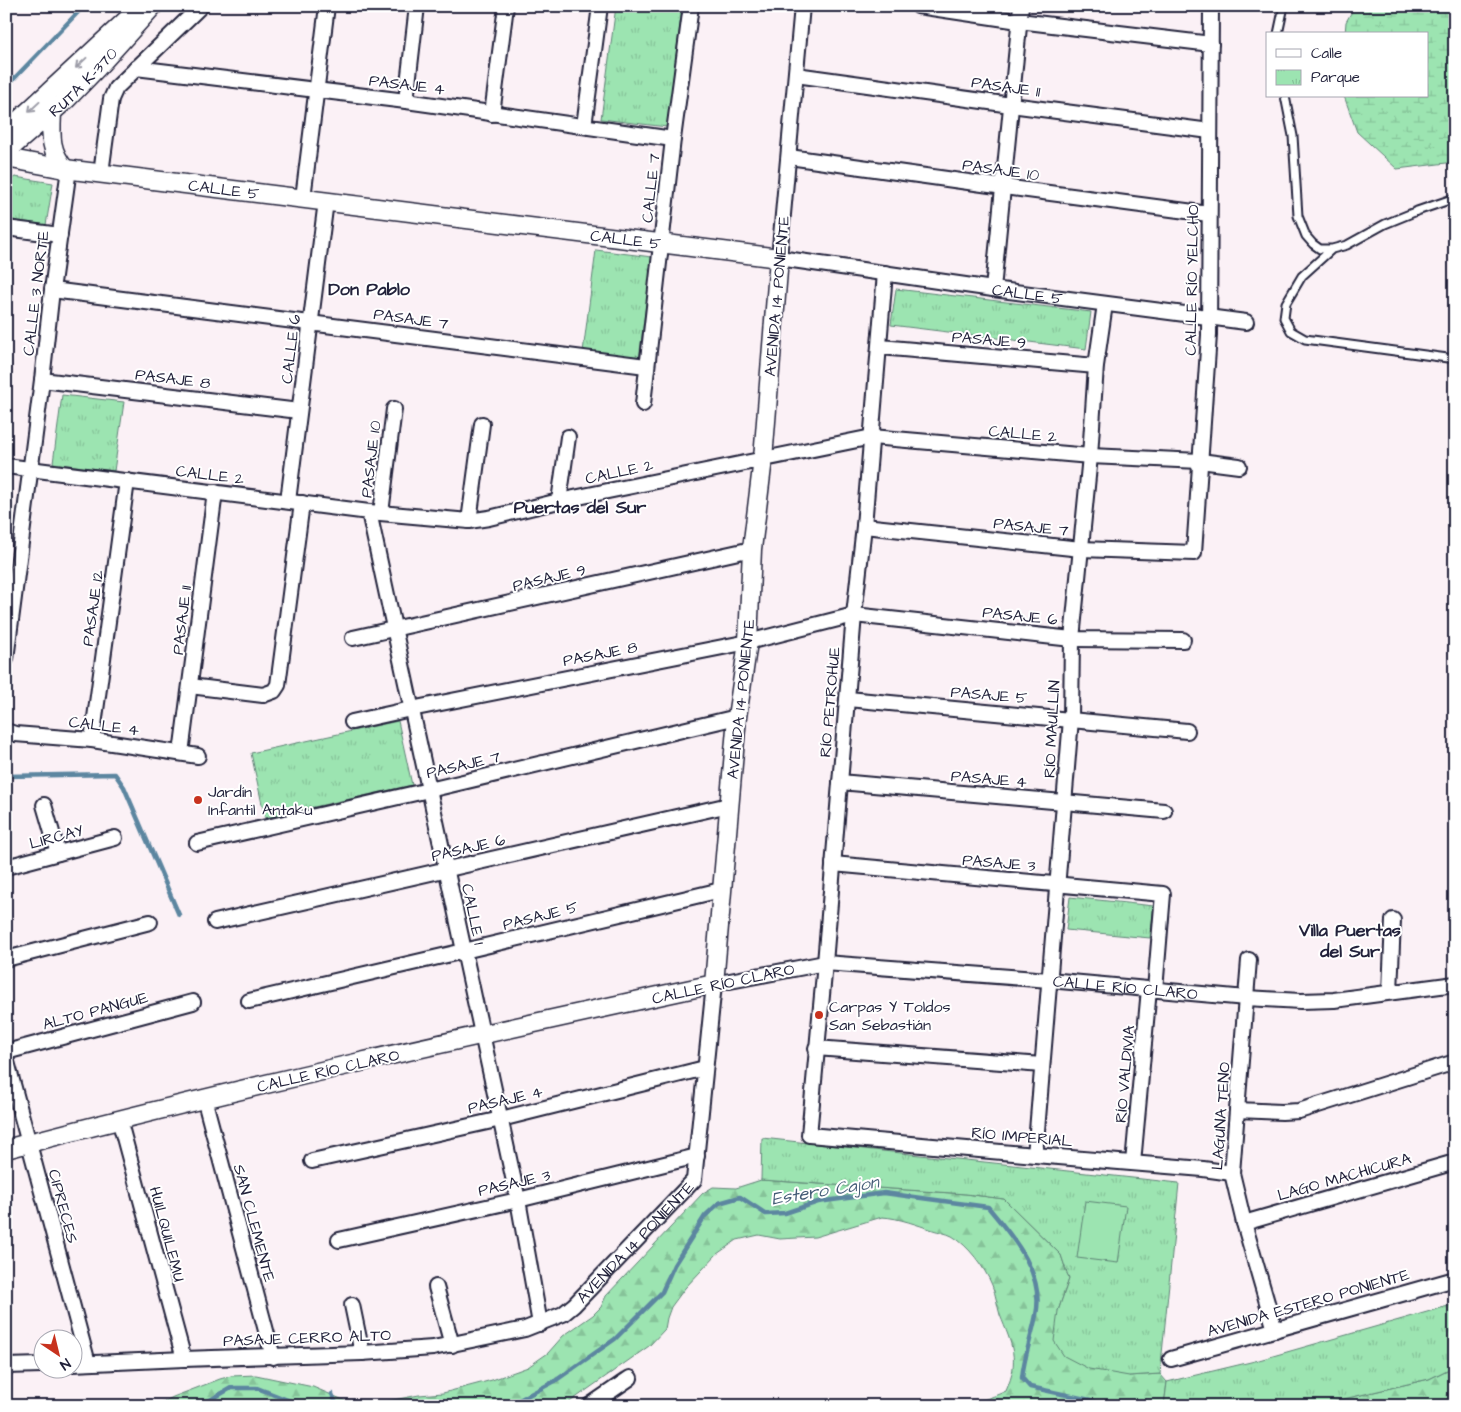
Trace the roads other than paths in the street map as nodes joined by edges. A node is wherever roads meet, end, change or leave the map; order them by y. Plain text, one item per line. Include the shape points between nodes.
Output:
1 (142, 6) edge
2 (153, 6) edge
3 (201, 6) edge
4 (327, 6) edge
5 (418, 6) edge
6 (506, 6) edge
7 (600, 6) edge
8 (691, 6) edge
9 (802, 6) edge
10 (918, 6) edge
11 (1021, 6) edge
12 (1212, 6) edge
13 (1284, 6) edge
14 (1020, 21) junction
15 (1278, 32) edge
16 (1211, 44) junction
17 (136, 68) junction
18 (796, 74) junction
19 (316, 91) junction
20 (1285, 98) edge
21 (406, 101) junction
22 (1012, 105) junction
23 (52, 112) junction
24 (492, 114) junction
25 (584, 126) junction
26 (1210, 131) junction
27 (6, 132) edge
28 (673, 139) junction
29 (6, 152) edge
30 (789, 157) junction
31 (6, 158) edge
32 (67, 169) junction
33 (101, 173) junction
34 (1004, 187) junction
35 (303, 198) junction
36 (1455, 198) edge
37 (326, 201) junction
38 (1209, 214) junction
39 (6, 228) edge
40 (60, 235) junction
41 (662, 243) junction
42 (1332, 249) junction
43 (779, 258) junction
44 (885, 273) junction
45 (993, 289) junction
46 (52, 290) junction
47 (1105, 304) junction
48 (1209, 318) junction
49 (311, 322) junction
50 (1246, 322) dead end
51 (880, 347) junction
52 (1455, 359) edge
53 (646, 366) junction
54 (1096, 366) junction
55 (42, 380) junction
56 (643, 404) dead end
57 (394, 410) dead end
58 (299, 411) junction
59 (482, 424) dead end
60 (568, 437) dead end
61 (872, 437) junction
62 (1090, 456) junction
63 (763, 459) junction
64 (1200, 461) junction
65 (6, 466) edge
66 (1240, 466) dead end
67 (30, 468) junction
68 (127, 481) junction
69 (215, 492) junction
70 (559, 501) junction
71 (295, 502) junction
72 (375, 513) junction
73 (469, 521) junction
74 (864, 526) junction
75 (752, 549) junction
76 (1081, 549) junction
77 (1194, 553) joint
78 (854, 615) junction
79 (394, 629) junction
80 (354, 638) dead end
81 (1072, 638) junction
82 (1183, 640) dead end
83 (748, 642) junction
84 (6, 659) edge
85 (190, 686) junction
86 (848, 699) junction
87 (412, 708) junction
88 (737, 717) junction
89 (1071, 719) junction
90 (352, 722) dead end
91 (6, 731) edge
92 (1187, 731) dead end
93 (92, 740) junction
94 (181, 753) junction
95 (198, 756) dead end
96 (840, 782) junction
97 (429, 790) junction
98 (1064, 802) junction
99 (44, 805) dead end
100 (729, 805) junction
101 (1164, 811) dead end
102 (115, 838) dead end
103 (197, 843) dead end
104 (58, 854) junction
105 (833, 864) junction
106 (6, 867) edge
107 (446, 870) junction
108 (1057, 884) junction
109 (721, 890) junction
110 (1163, 894) joint
111 (1393, 920) dead end
112 (150, 922) dead end
113 (215, 922) dead end
114 (464, 952) junction
115 (6, 959) edge
116 (1249, 960) dead end
117 (825, 963) junction
118 (1050, 980) junction
119 (714, 984) junction
120 (1455, 984) edge
121 (1152, 990) junction
122 (1390, 992) junction
123 (1246, 998) junction
124 (249, 1001) dead end
125 (193, 1002) dead end
126 (482, 1034) junction
127 (816, 1048) junction
128 (6, 1052) edge
129 (6, 1058) edge
130 (1455, 1062) edge
131 (1042, 1065) junction
132 (705, 1068) junction
133 (204, 1098) junction
134 (1237, 1110) junction
135 (119, 1119) junction
136 (500, 1119) junction
137 (809, 1135) joint
138 (29, 1143) junction
139 (6, 1149) edge
140 (697, 1156) junction
141 (1035, 1156) junction
142 (312, 1162) dead end
143 (1455, 1162) edge
144 (1133, 1163) junction
145 (1232, 1173) junction
146 (518, 1200) junction
147 (1244, 1222) junction
148 (339, 1240) dead end
149 (1455, 1279) edge
150 (436, 1287) dead end
151 (352, 1305) dead end
152 (540, 1324) junction
153 (1275, 1330) junction
154 (452, 1345) junction
155 (362, 1353) junction
156 (273, 1356) junction
157 (184, 1359) junction
158 (1171, 1359) dead end
159 (82, 1364) edge
160 (88, 1364) junction
161 (32, 1365) edge
162 (6, 1366) edge
163 (630, 1378) dead end
164 (589, 1406) edge

1 -> 27 street, RUTA K-370
2 - 23 street, RUTA K-370
3 - 17 street
4 - 19 street
5 - 21 street
6 - 24 street
7 - 25 street
8 - 28 street, CALLE 7
9 - 18 street, AVENIDA 14 PONIENTE
10 - 14 street
11 - 14 street
12 - 16 street, CALLE RÍO YELCHO
13 - 15 lane
14 - 16 street
14 - 22 street
16 - 26 street, CALLE RÍO YELCHO
17 - 19 street, PASAJE 4
17 - 33 street via 116,88 111,99
18 - 22 street, PASAJE 11
18 - 30 street, AVENIDA 14 PONIENTE
19 - 21 street, PASAJE 4
19 - 35 street
20 - 42 lane via 1293,136 1298,216 1313,244
21 - 24 street, PASAJE 4
22 - 26 street, PASAJE 11
22 - 34 street
23 - 29 street, RUTA K-370
23 - 32 street via 52,144 59,162
24 - 25 street, PASAJE 4
25 - 28 street, PASAJE 4
26 - 38 street, CALLE RÍO YELCHO
28 - 41 street, CALLE 7
30 - 34 street, PASAJE 10
30 - 43 street, AVENIDA 14 PONIENTE
31 - 32 street, CALLE 5
32 - 33 street, CALLE 5
32 - 40 street, CALLE 3 NORTE
33 - 35 street, CALLE 5
34 - 38 street, PASAJE 10
34 - 45 street
35 - 37 street, CALLE 5
36 - 42 lane via 1385,224 1347,245
37 - 41 street, CALLE 5
37 - 49 street, CALLE 6
38 - 48 street, CALLE RÍO YELCHO
39 - 40 street
40 - 46 street, CALLE 3 NORTE
41 - 43 street, CALLE 5
41 - 53 street, CALLE 7
42 - 52 lane via 1302,276 1286,303 1284,318 1291,331 1305,339
43 - 44 street, CALLE 5
43 - 63 street, AVENIDA 14 PONIENTE
44 - 45 street, CALLE 5
44 - 51 street, RÍO PETROHUE
45 - 47 street, CALLE 5
46 - 49 street, PASAJE 7
46 - 55 street, CALLE 3 NORTE
47 - 48 street, CALLE 5
47 - 54 street, RÍO MAULLÍN
48 - 50 street, CALLE 5
48 - 64 street, CALLE RÍO YELCHO
49 - 53 street, PASAJE 7
49 - 58 street, CALLE 6
51 - 54 street, PASAJE 9
51 - 61 street, RÍO PETROHUE
53 - 56 street, CALLE 7
54 - 62 street, RÍO MAULLÍN
55 - 58 street, PASAJE 8
55 - 67 street, CALLE 3 NORTE
57 - 72 street, PASAJE 10
58 - 71 street, CALLE 6
59 - 73 street
60 - 70 street
61 - 62 street, CALLE 2
61 - 63 street, CALLE 2
61 - 74 street, RÍO PETROHUE
62 - 64 street, CALLE 2
62 - 76 street, RÍO MAULLÍN
63 - 70 street, CALLE 2
63 - 75 street, AVENIDA 14 PONIENTE
64 - 66 street, CALLE 2
64 - 77 street, CALLE RÍO YELCHO
65 - 67 street, CALLE 2
67 - 68 street, CALLE 2
67 - 84 street, CALLE 3 NORTE
68 - 69 street, CALLE 2
68 - 93 street, PASAJE 12
69 - 71 street, CALLE 2
69 - 85 street, PASAJE 11
70 - 73 street, CALLE 2
71 - 72 street, CALLE 2
71 - 85 street, CALLE 6 via 279,681 274,691 263,695
72 - 73 street, CALLE 2
72 - 79 street, CALLE 1
74 - 76 street, PASAJE 7
74 - 78 street, RÍO PETROHUE
75 - 79 street, PASAJE 9
75 - 83 street, AVENIDA 14 PONIENTE
76 - 77 street, PASAJE 7
76 - 81 street, RÍO MAULLÍN
78 - 81 street, PASAJE 6
78 - 83 street, PASAJE 8
78 - 86 street, RÍO PETROHUE
79 - 80 street, PASAJE 9
79 - 87 street, CALLE 1
81 - 82 street, PASAJE 6
81 - 89 street, RÍO MAULLÍN
83 - 87 street, PASAJE 8
83 - 88 street, AVENIDA 14 PONIENTE
85 - 94 street, PASAJE 11
86 - 89 street, PASAJE 5
86 - 96 street, RÍO PETROHUE
87 - 90 street, PASAJE 8
87 - 97 street, CALLE 1
88 - 97 street, PASAJE 7
88 - 100 street, AVENIDA 14 PONIENTE
89 - 92 street, PASAJE 5
89 - 98 street, RÍO MAULLÍN
91 - 93 street, CALLE 4
93 - 94 street, CALLE 4
94 - 95 street, CALLE 4
96 - 98 street, PASAJE 4
96 - 105 street, RÍO PETROHUE
97 - 103 street, PASAJE 7
97 - 107 street, CALLE 1
98 - 101 street, PASAJE 4
98 - 108 street, RÍO MAULLÍN
99 - 104 street
100 - 107 street, PASAJE 6
100 - 109 street, AVENIDA 14 PONIENTE
102 - 104 street, LIRCAY
104 - 106 street, LIRCAY
105 - 108 street, PASAJE 3
105 - 117 street, RÍO PETROHUE
107 - 113 street, PASAJE 6
107 - 114 street, CALLE 1
108 - 110 street, PASAJE 3
108 - 118 street, RÍO MAULLÍN
109 - 114 street, PASAJE 5
109 - 119 street, AVENIDA 14 PONIENTE
110 - 121 street, RÍO VALDIVIA
111 - 122 street
112 - 115 street
114 - 124 street, PASAJE 5
114 - 126 street, CALLE 1
116 - 123 street, LAGUNA TENO
117 - 118 street, CALLE RÍO CLARO
117 - 119 street, CALLE RÍO CLARO
117 - 127 street, RÍO PETROHUE
118 - 121 street, CALLE RÍO CLARO
118 - 131 street, RÍO MAULLÍN
119 - 126 street, CALLE RÍO CLARO
119 - 132 street, AVENIDA 14 PONIENTE
120 - 122 street, CALLE RÍO CLARO
121 - 123 street, CALLE RÍO CLARO
121 - 144 street, RÍO VALDIVIA
122 - 123 street, CALLE RÍO CLARO via 1334,1000
123 - 134 street, LAGUNA TENO
125 - 128 street, ALTO PANGUE
126 - 133 street, CALLE RÍO CLARO
126 - 136 street, CALLE 1
127 - 131 street
127 - 137 street, RÍO PETROHUE
129 - 138 street, CIPRECES
130 - 134 street via 1299,1111
131 - 141 street, RÍO MAULLÍN
132 - 136 street, PASAJE 4
132 - 140 street, AVENIDA 14 PONIENTE
133 - 135 street, CALLE RÍO CLARO
133 - 156 street, SAN CLEMENTE
134 - 145 street, LAGUNA TENO
135 - 138 street, CALLE RÍO CLARO
135 - 157 street, HUILQUILEMU
136 - 142 street, PASAJE 4
136 - 146 street, CALLE 1
137 - 141 street, RÍO IMPERIAL
138 - 139 street, CALLE RÍO CLARO
138 - 160 street, CIPRECES
140 - 146 street, PASAJE 3
140 - 152 street, AVENIDA 14 PONIENTE via 694,1180 574,1305
141 - 144 street, RÍO IMPERIAL
143 - 147 street, LAGO MACHICURA
144 - 145 street, RÍO IMPERIAL
145 - 147 street, LAGUNA TENO
146 - 148 street, PASAJE 3
146 - 152 street, CALLE 1
147 - 153 street, LAGUNA TENO
149 - 153 street, AVENIDA ESTERO PONIENTE
150 - 154 street
151 - 155 street
152 - 154 street, PASAJE CERRO ALTO
153 - 158 street, AVENIDA ESTERO PONIENTE
154 - 155 street, PASAJE CERRO ALTO
155 - 156 street, PASAJE CERRO ALTO
156 - 157 street, PASAJE CERRO ALTO
157 - 160 street, PASAJE CERRO ALTO
159 - 160 street, PASAJE CERRO ALTO
161 - 162 street
163 - 164 street

